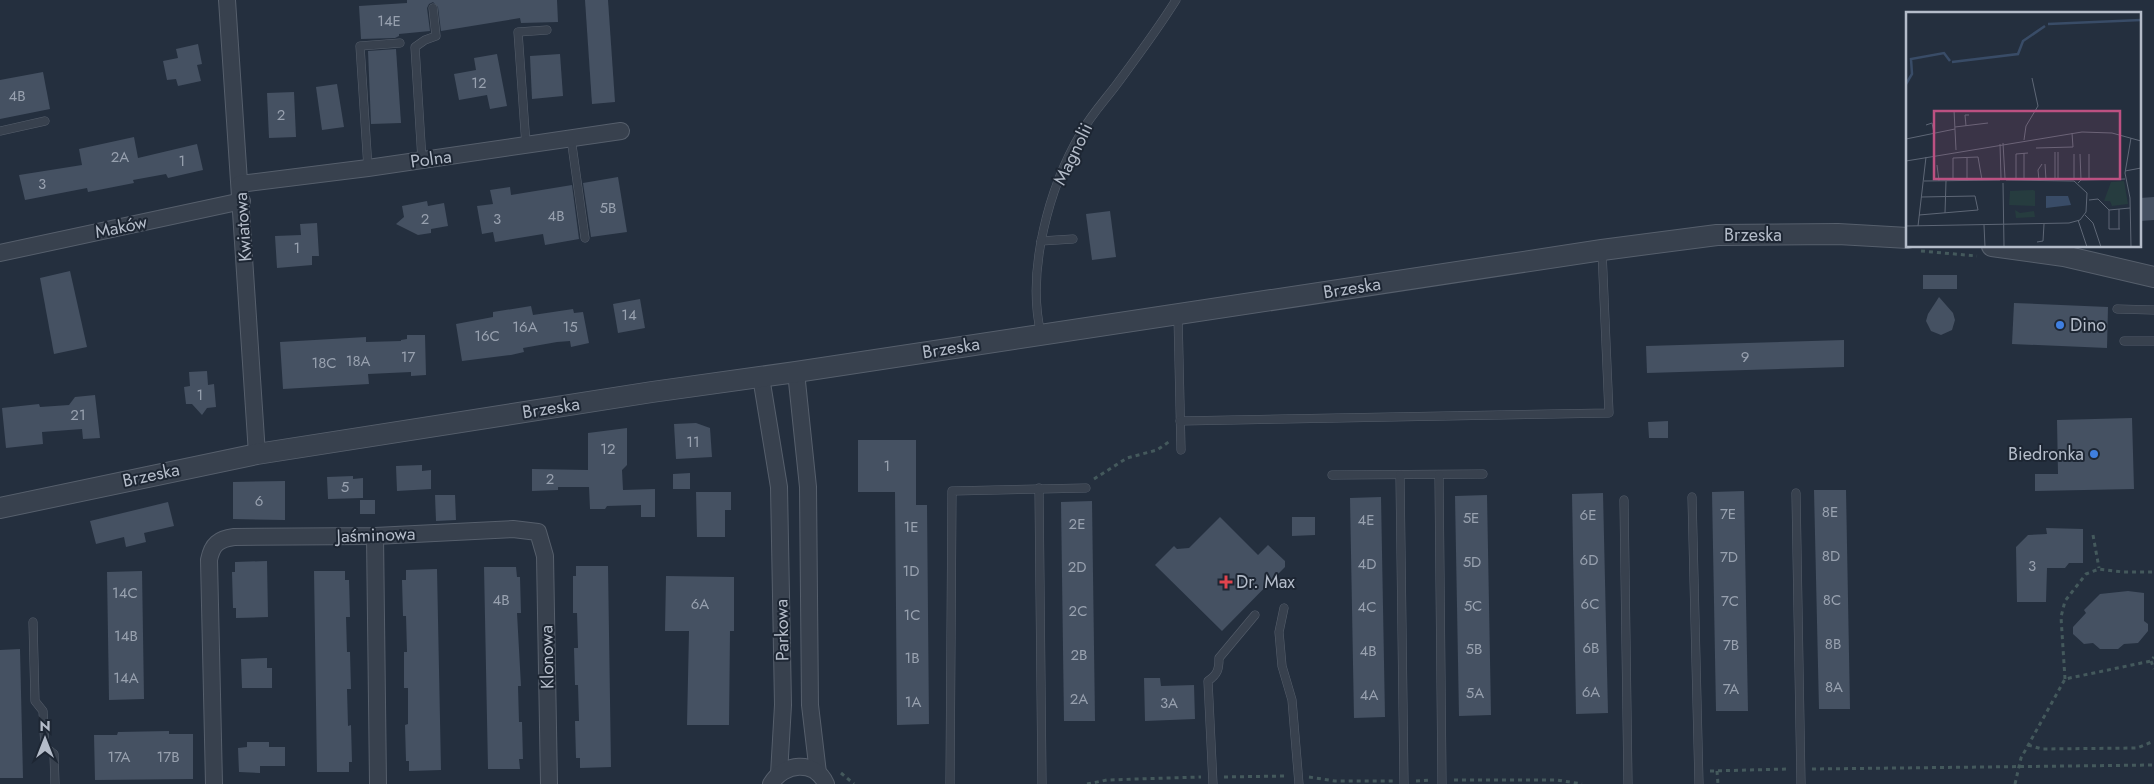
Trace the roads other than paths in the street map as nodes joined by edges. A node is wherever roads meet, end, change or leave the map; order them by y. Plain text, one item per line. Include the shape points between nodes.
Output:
1 (227, 0) edge
2 (1176, 0) edge
3 (433, 8) dead end
4 (547, 30) dead end
5 (400, 43) dead end
6 (45, 121) dead end
7 (0, 131) edge
8 (620, 131) dead end
9 (571, 138) junction
10 (526, 145) junction
11 (422, 160) junction
12 (368, 168) junction
13 (240, 184) junction
14 (242, 201) junction
15 (585, 238) dead end
16 (1073, 239) dead end
17 (1041, 241) junction
18 (1906, 243) edge
19 (1602, 250) junction
20 (1985, 251) edge
21 (0, 254) edge
22 (2154, 275) edge
23 (2117, 309) dead end
24 (2154, 310) edge
25 (1178, 315) junction
26 (1041, 334) junction
27 (2124, 341) dead end
28 (2154, 341) edge
29 (796, 372) junction
30 (761, 377) junction
31 (1180, 422) junction
32 (1181, 450) dead end
33 (257, 454) junction
34 (1332, 474) dead end
35 (1400, 474) junction
36 (1483, 474) dead end
37 (1439, 475) junction
38 (779, 487) junction
39 (808, 487) junction
40 (1039, 488) junction
41 (1086, 488) road end
42 (1796, 493) dead end
43 (1692, 497) dead end
44 (1624, 500) dead end
45 (0, 508) edge
46 (538, 532) joint
47 (375, 536) junction
48 (1284, 608) dead end
49 (1255, 615) dead end
50 (33, 622) dead end
51 (782, 648) junction
52 (809, 648) junction
53 (775, 779) edge
54 (822, 779) edge
55 (1213, 780) edge
56 (1299, 780) edge
57 (1404, 782) edge
58 (1442, 782) edge
59 (55, 784) edge
60 (214, 784) edge
61 (378, 784) edge
62 (549, 784) edge
63 (950, 784) edge
64 (1042, 784) edge
65 (1628, 784) edge
66 (1699, 784) edge
67 (1801, 784) edge

1 - 13 street, Kwiatowa
2 - 17 lane, Magnolii via 1081,132 1064,165
3 - 11 lane via 436,36 415,47
4 - 10 lane via 518,32
5 - 12 lane via 360,46
6 - 7 lane
8 - 9 street, Polna
9 - 10 street, Polna
9 - 15 lane
10 - 11 street, Polna
11 - 12 street, Polna
12 - 13 street, Polna
13 - 14 street, Kwiatowa
14 - 21 street, Maków
14 - 33 street, Kwiatowa
16 - 17 lane
17 - 26 lane, Magnolii via 1037,288
18 - 19 street, Brzeska via 1838,234 1717,235
19 - 25 street, Brzeska
19 - 31 lane via 1609,413
20 - 22 street via 2064,256
23 - 24 lane
25 - 26 street, Brzeska
25 - 31 lane
26 - 29 street, Brzeska
27 - 28 lane
29 - 30 street, Brzeska
29 - 39 street, Parkowa
30 - 33 street, Brzeska
30 - 38 street, Parkowa
31 - 32 lane
33 - 45 street, Brzeska
34 - 35 lane
35 - 37 lane
35 - 57 lane
36 - 37 lane
37 - 58 lane
38 - 39 street
38 - 51 street, Parkowa
39 - 52 street, Parkowa
40 - 41 lane
40 - 63 lane via 952,491
40 - 64 lane
42 - 67 lane
43 - 66 lane
44 - 65 lane
46 - 47 street, Jaśminowa via 513,529
46 - 62 street, Klonowa via 545,556
47 - 60 street, Jaśminowa via 234,537 223,538 211,550
47 - 61 street
48 - 56 lane via 1279,632 1282,666 1292,700
49 - 55 lane via 1218,658 1219,670 1208,681
50 - 59 lane via 35,701 43,711 45,747 54,754
51 - 52 street
51 - 53 street, Parkowa via 783,705
52 - 54 street, Parkowa via 810,704
53 - 54 street via 794,766 803,766

